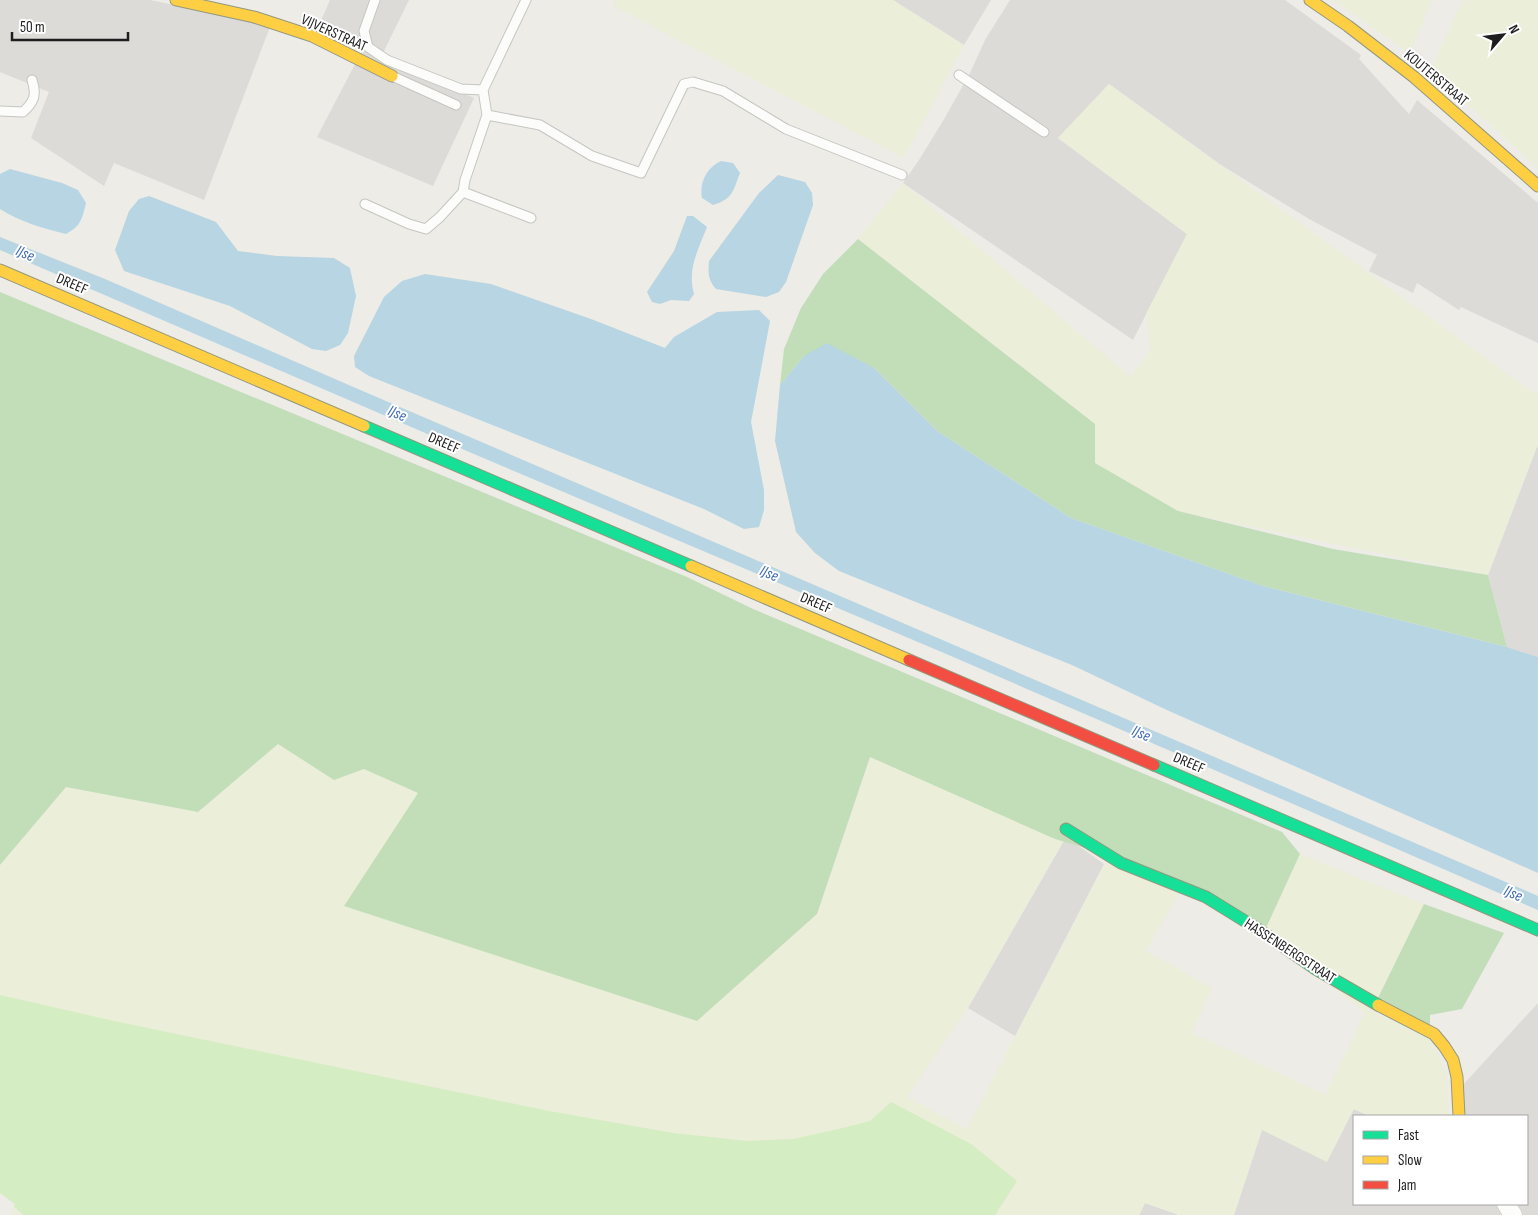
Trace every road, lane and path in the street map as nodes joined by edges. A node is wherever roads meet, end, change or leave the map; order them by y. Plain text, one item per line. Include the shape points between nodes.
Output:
1 (176, 0) edge
2 (375, 0) edge
3 (526, 0) edge
4 (1310, 0) edge
5 (959, 75) dead end
6 (392, 76) joint
7 (32, 80) dead end
8 (483, 90) junction
9 (456, 105) dead end
10 (0, 111) edge
11 (487, 115) junction
12 (1044, 132) dead end
13 (902, 175) dead end
14 (1538, 186) edge
15 (463, 192) junction
16 (365, 204) dead end
17 (531, 218) dead end
18 (0, 270) edge
19 (1066, 829) dead end
20 (1538, 930) edge
21 (1459, 1115) edge

1 - 6 main road, VIJVERSTRAAT via 254,17 312,36
2 - 8 lane via 364,31 368,46 387,60 461,89
3 - 8 lane
4 - 14 main road, KOUTERSTRAAT via 1414,77
5 - 12 lane
6 - 9 lane
7 - 10 lane via 35,89 32,104 23,112
8 - 11 lane
11 - 13 lane via 540,125 592,156 641,174 684,84 693,82 723,91 786,129
11 - 15 lane
15 - 16 lane via 426,229
15 - 17 lane
18 - 20 main road, DREEF
19 - 21 main road, HASSENBERGSTRAAT via 1121,864 1206,897 1314,968 1434,1034 1453,1060

